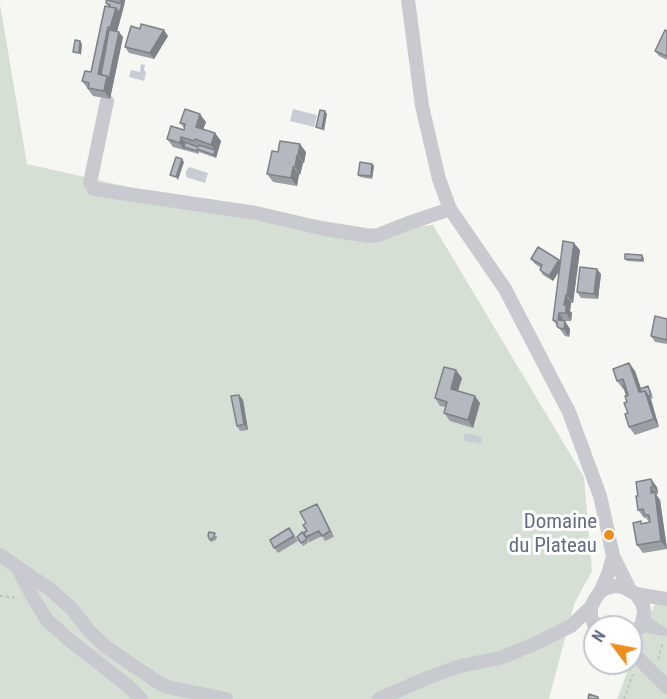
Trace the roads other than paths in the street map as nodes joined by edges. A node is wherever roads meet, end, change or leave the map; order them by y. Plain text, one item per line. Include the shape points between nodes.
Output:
1 (408, 0) edge
2 (106, 101) edge
3 (450, 209) junction
4 (0, 555) edge
5 (613, 556) junction
6 (17, 567) junction
7 (600, 592) junction
8 (633, 592) junction
9 (665, 598) edge
10 (63, 601) junction
11 (591, 607) junction
12 (591, 615) edge
13 (639, 615) edge
14 (46, 618) junction
15 (643, 618) edge
16 (571, 626) junction
17 (583, 626) edge
18 (643, 627) edge
19 (643, 627) edge
20 (666, 632) edge
21 (62, 634) junction
22 (106, 647) junction
23 (643, 664) edge
24 (667, 687) edge
25 (141, 699) edge
26 (226, 699) edge
27 (379, 699) edge

1 - 3 street via 422,106
2 - 3 street via 90,183 94,189 256,213 369,236
3 - 5 street via 505,289 569,412 600,496
4 - 6 street
5 - 7 street
5 - 8 street
6 - 10 street
6 - 14 street
7 - 8 street via 615,586
7 - 11 street
8 - 9 street
8 - 13 street via 640,599
9 - 15 street via 652,604
10 - 14 street via 48,601 44,609
10 - 22 street
11 - 12 street
11 - 16 street
14 - 21 street
16 - 17 street
16 - 27 street via 500,658 460,666
18 - 20 lane
19 - 20 lane
21 - 22 street
21 - 25 street
22 - 26 street via 162,685
23 - 24 street

